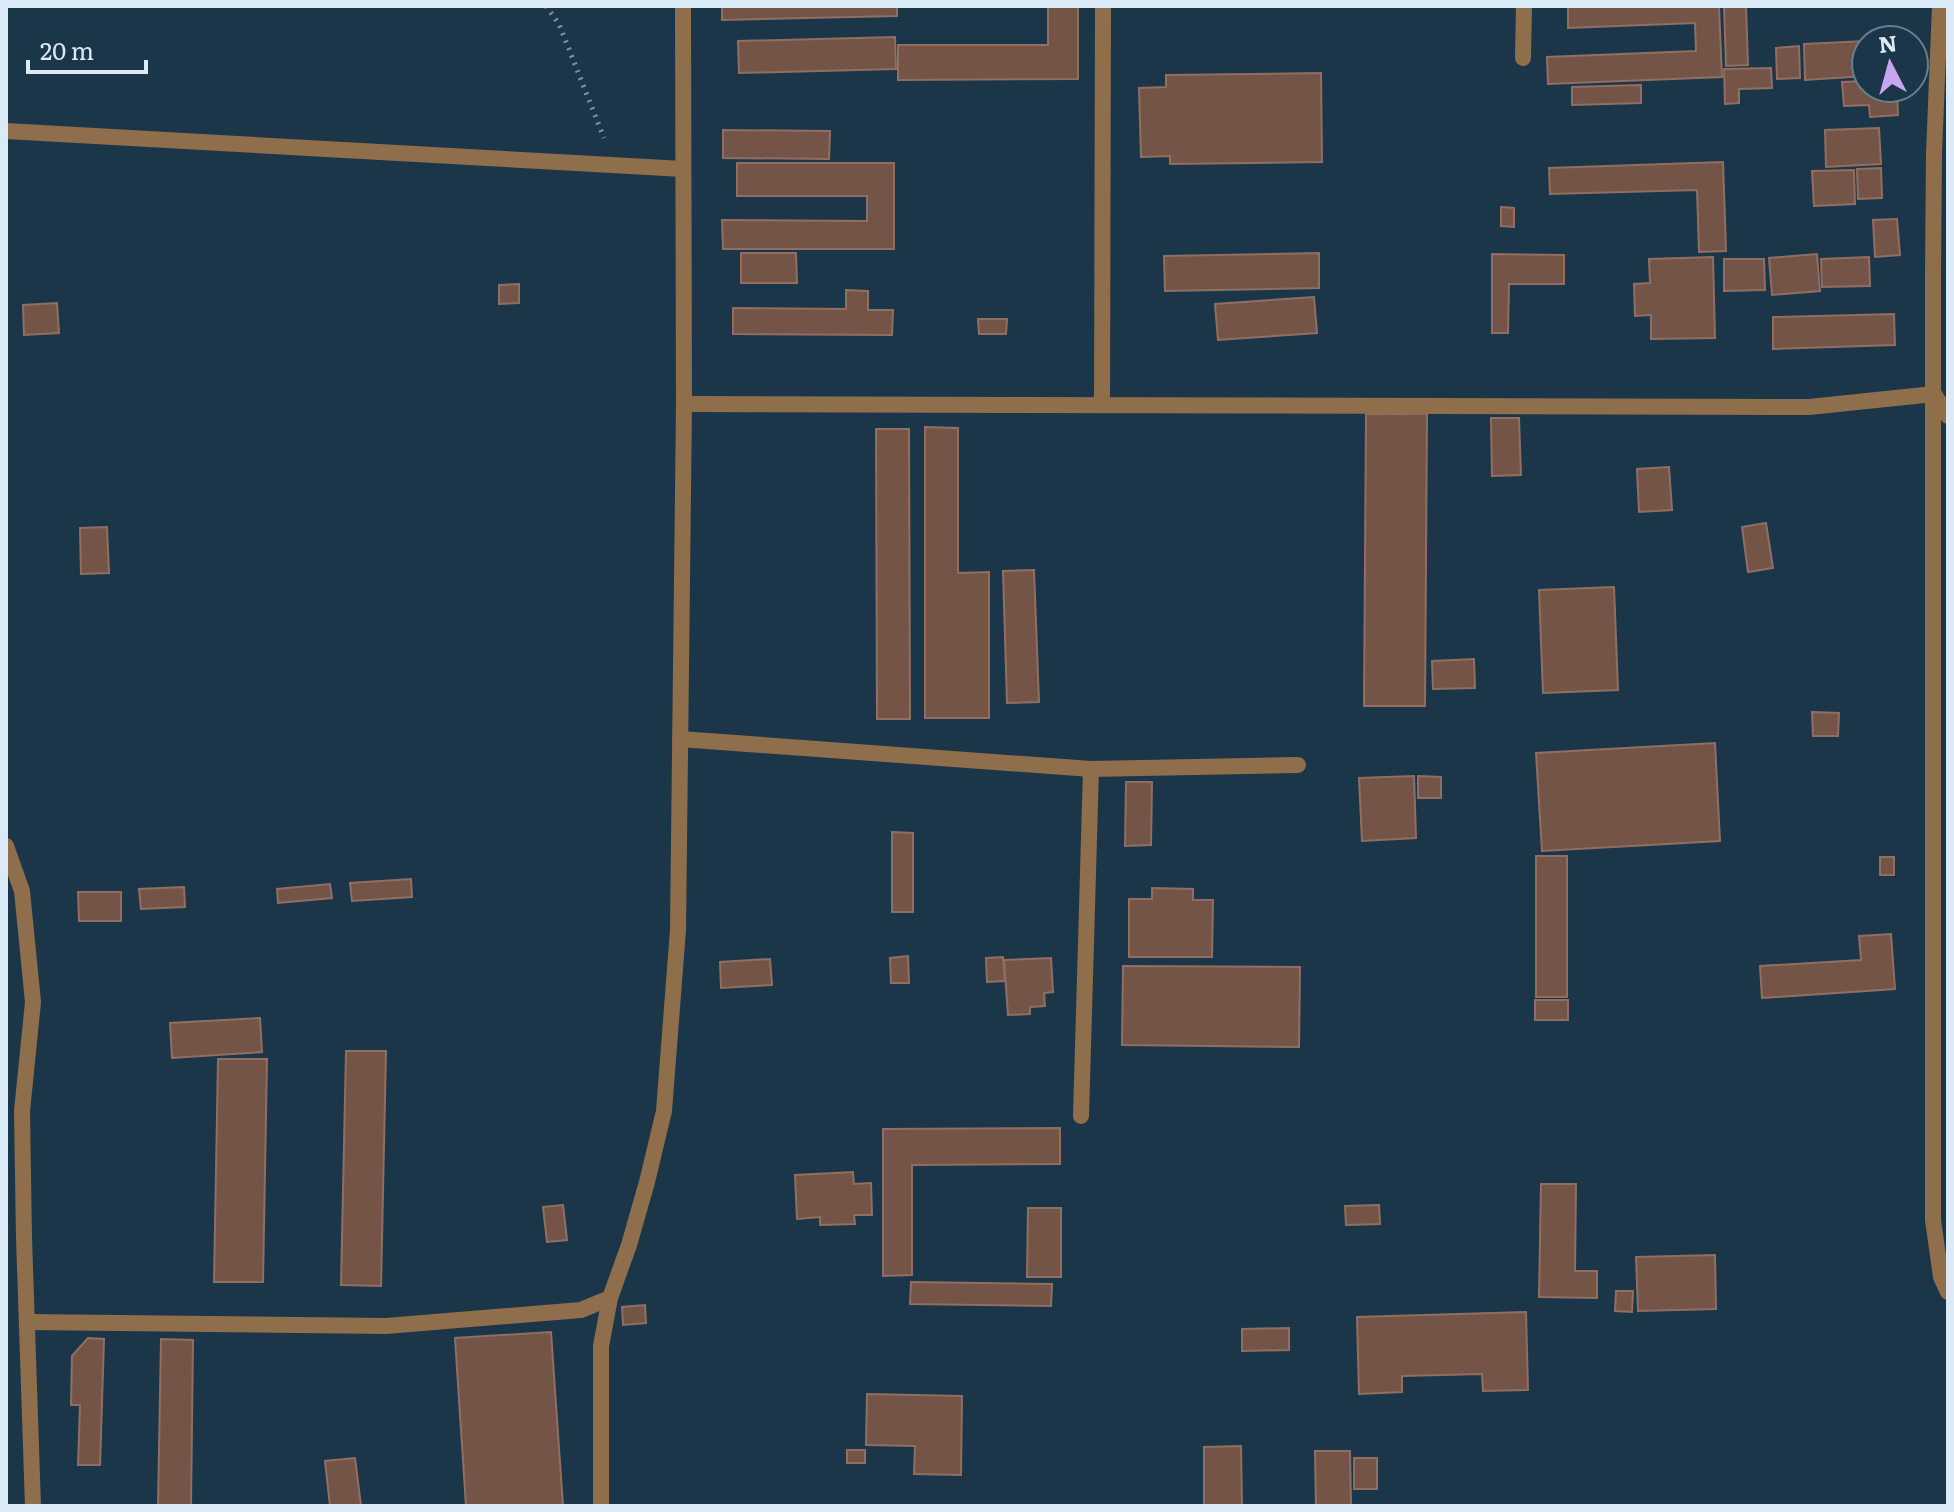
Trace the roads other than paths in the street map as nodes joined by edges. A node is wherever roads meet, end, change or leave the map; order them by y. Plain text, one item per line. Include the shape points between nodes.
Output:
1 (683, 6) edge
2 (1103, 6) edge
3 (1524, 6) edge
4 (1940, 6) edge
5 (1523, 58) dead end
6 (6, 131) edge
7 (683, 169) junction
8 (1934, 394) junction
9 (684, 404) junction
10 (1102, 405) junction
11 (1948, 416) edge
12 (680, 739) junction
13 (1298, 765) dead end
14 (1091, 769) junction
15 (6, 846) edge
16 (1081, 1116) dead end
17 (1948, 1292) edge
18 (610, 1298) junction
19 (27, 1322) junction
20 (33, 1506) edge
21 (601, 1506) edge

1 - 7 street
2 - 10 street
3 - 5 street
4 - 8 street
6 - 7 street
7 - 9 street
8 - 10 street via 1809,407
8 - 11 street
8 - 17 street via 1933,1220
9 - 10 street
9 - 12 street
12 - 14 street
12 - 18 street via 678,930 664,1111
13 - 14 street
14 - 16 street
15 - 19 street via 22,891 33,1002 22,1111
18 - 19 street via 581,1310 386,1326
18 - 21 street via 601,1346
19 - 20 street

